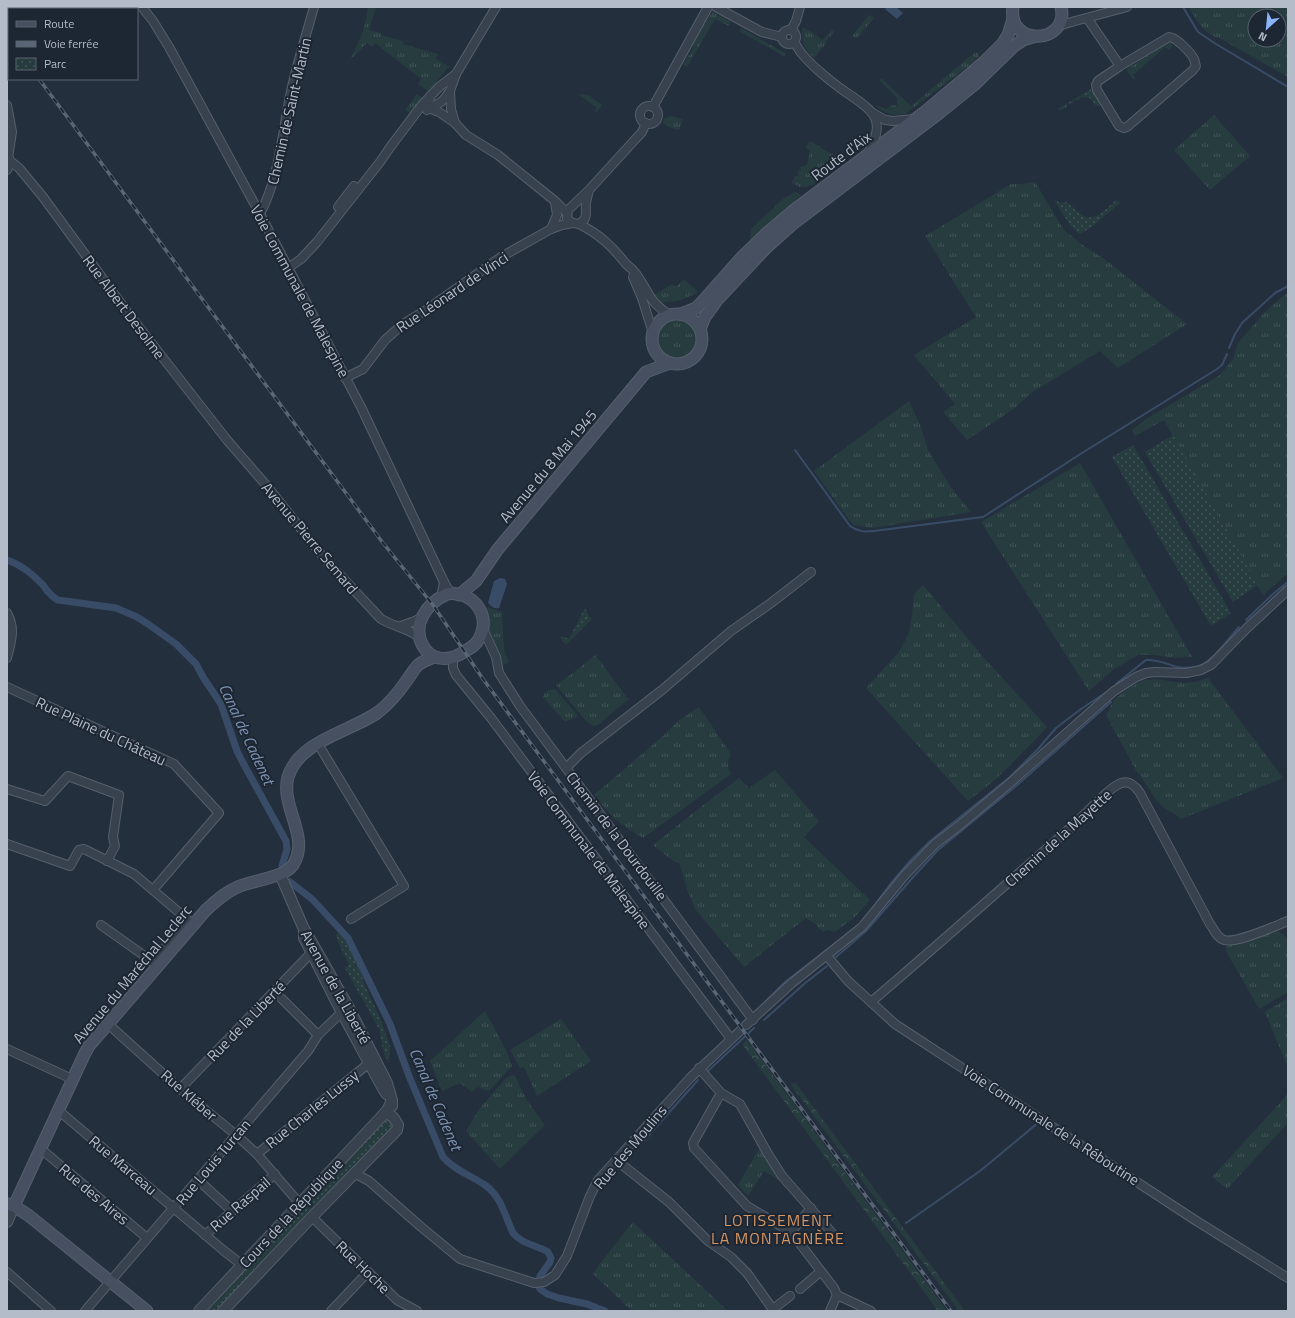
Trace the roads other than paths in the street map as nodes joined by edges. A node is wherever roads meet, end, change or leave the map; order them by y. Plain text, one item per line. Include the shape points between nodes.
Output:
1 (142, 7) edge
2 (314, 7) edge
3 (496, 7) edge
4 (708, 7) edge
5 (716, 7) edge
6 (800, 7) edge
7 (1013, 7) edge
8 (1061, 7) edge
9 (1127, 7) edge
10 (1087, 18) junction
11 (1013, 19) junction
12 (1058, 26) junction
13 (791, 30) junction
14 (1033, 37) junction
15 (782, 38) junction
16 (794, 42) junction
17 (1120, 66) junction
18 (456, 74) junction
19 (433, 94) junction
20 (448, 95) junction
21 (7, 105) edge
22 (652, 107) junction
23 (431, 109) junction
24 (870, 111) junction
25 (414, 117) junction
26 (916, 118) junction
27 (455, 123) junction
28 (646, 123) junction
29 (9, 144) edge
30 (867, 156) junction
31 (8, 158) edge
32 (7, 170) edge
33 (23, 173) junction
34 (590, 190) junction
35 (557, 203) junction
36 (569, 210) junction
37 (260, 214) junction
38 (580, 219) junction
39 (551, 229) junction
40 (628, 266) junction
41 (288, 268) junction
42 (676, 315) junction
43 (700, 329) junction
44 (653, 333) junction
45 (653, 345) junction
46 (670, 362) junction
47 (646, 372) junction
48 (345, 378) junction
49 (227, 440) joint
50 (811, 572) dead end
51 (476, 581) junction
52 (1288, 590) edge
53 (450, 595) junction
54 (477, 604) junction
55 (7, 613) edge
56 (422, 617) junction
57 (401, 626) junction
58 (483, 629) junction
59 (420, 639) junction
60 (476, 643) junction
61 (491, 648) junction
62 (434, 657) junction
63 (7, 658) edge
64 (453, 658) junction
65 (418, 665) junction
66 (7, 686) edge
67 (318, 744) junction
68 (566, 768) junction
69 (7, 789) edge
70 (7, 844) edge
71 (107, 861) junction
72 (280, 874) junction
73 (153, 890) junction
74 (351, 919) dead end
75 (1288, 921) edge
76 (101, 924) dead end
77 (303, 927) junction
78 (311, 953) junction
79 (827, 956) junction
80 (155, 964) junction
81 (282, 999) dead end
82 (870, 1002) junction
83 (341, 1013) junction
84 (753, 1020) junction
85 (108, 1024) junction
86 (318, 1035) junction
87 (731, 1040) junction
88 (7, 1049) edge
89 (368, 1064) junction
90 (700, 1068) junction
91 (72, 1079) junction
92 (180, 1089) junction
93 (721, 1093) junction
94 (391, 1099) junction
95 (58, 1110) junction
96 (388, 1116) junction
97 (235, 1134) junction
98 (41, 1149) junction
99 (257, 1154) junction
100 (616, 1160) junction
101 (354, 1173) junction
102 (275, 1174) junction
103 (197, 1179) junction
104 (300, 1204) junction
105 (11, 1205) edge
106 (173, 1208) junction
107 (811, 1208) junction
108 (232, 1211) junction
109 (312, 1217) junction
110 (7, 1222) edge
111 (791, 1232) junction
112 (833, 1234) dead end
113 (205, 1235) junction
114 (147, 1238) junction
115 (242, 1265) junction
116 (7, 1272) edge
117 (368, 1272) junction
118 (820, 1272) junction
119 (1288, 1278) edge
120 (110, 1281) junction
121 (800, 1289) dead end
122 (837, 1295) junction
123 (790, 1296) dead end
124 (773, 1310) edge
125 (51, 1311) edge
126 (85, 1311) edge
127 (147, 1311) edge
128 (199, 1311) edge
129 (223, 1311) edge
130 (331, 1311) edge
131 (417, 1311) edge
132 (830, 1311) edge
133 (871, 1311) edge

1 - 37 street, Voie Communale de Malespine via 169,47
2 - 37 street, Chemin de Saint-Martin via 290,94 271,186
3 - 18 street
4 - 22 street
5 - 15 street via 762,32
6 - 13 street
7 - 11 main road, Route d'Aix
8 - 12 main road
9 - 10 street
10 - 12 street
10 - 17 street
11 - 14 main road via 1017,28
11 - 26 main road, Route d'Aix via 1003,43 959,85
12 - 14 main road, Route d'Aix via 1042,37
13 - 15 street via 785,31
13 - 16 street via 796,35
14 - 43 main road, Route d'Aix via 1014,46 938,114 794,223 766,248 718,299
15 - 16 street via 788,44
16 - 24 street via 810,62
17 - 17 street via 1096,85 1119,126 1124,128 1196,66 1194,59 1174,37 1169,37
18 - 19 street via 439,86
18 - 20 street
19 - 20 street
19 - 23 street via 429,103
19 - 25 street
20 - 23 street
20 - 27 street
21 - 29 street via 11,121
22 - 28 street via 646,107 641,112 641,119
22 - 28 street via 657,111 658,118 653,123
23 - 25 street
23 - 27 street
24 - 26 street via 885,120
24 - 30 street via 875,116 877,130
25 - 41 street via 317,242 301,260
26 - 30 main road, Route d'Aix
27 - 35 street via 466,135 498,155
28 - 34 street via 642,132
29 - 31 street
30 - 42 main road, Route d'Aix via 779,222 741,258 696,308
31 - 32 street via 10,164
31 - 33 street, Rue Albert Desolme
32 - 33 street
33 - 49 street, Rue Albert Desolme
34 - 36 street
34 - 38 street
35 - 36 street
35 - 39 street via 557,215
36 - 38 street via 570,221
36 - 38 street via 582,207
36 - 39 street
37 - 41 street, Voie Communale de Malespine
38 - 39 street, Rue Léonard de Vinci
38 - 40 street
39 - 48 street, Rue Léonard de Vinci via 501,257 397,328 363,369
40 - 42 street via 636,273 651,300 662,310
40 - 44 street
41 - 48 street, Voie Communale de Malespine
42 - 43 main road via 689,317
42 - 44 main road via 659,322
43 - 46 main road via 701,345 696,355 686,362
44 - 45 main road
45 - 46 main road via 662,359
45 - 47 main road, Avenue du 8 Mai 1945 via 652,357
46 - 47 main road, Avenue du 8 Mai 1945
47 - 51 main road, Avenue du 8 Mai 1945 via 498,549
48 - 53 street, Voie Communale de Malespine
49 - 57 street, Avenue Pierre Semard via 372,612 395,626
50 - 68 street via 731,631
51 - 53 main road, Avenue du 8 Mai 1945
51 - 54 main road
52 - 79 street, Rue des Moulins via 1211,665 1186,673 1146,673 1114,691 960,825 934,844 904,875 862,927
53 - 54 main road via 472,600
53 - 56 main road via 427,610
54 - 58 main road
55 - 63 street via 13,631
56 - 57 street
56 - 59 main road via 418,627
57 - 59 street, Avenue Pierre Semard
58 - 60 main road
58 - 61 street, Chemin de la Dourdouille
59 - 62 main road
59 - 65 main road
60 - 61 street
60 - 64 main road
61 - 68 street, Chemin de la Dourdouille via 496,657 499,673 509,690
62 - 64 main road
62 - 65 main road
64 - 87 street, Voie Communale de Malespine via 456,676 487,712
65 - 67 main road via 381,710
66 - 73 street, Rue Plaine du Château via 174,764 220,813
67 - 72 main road via 298,759 288,777 287,798 297,832 299,850 291,867
67 - 74 street via 404,886
68 - 84 street, Chemin de la Dourdouille
69 - 71 street via 45,801 68,776 118,795 113,837 115,846
70 - 71 street via 68,866 72,865 79,850 82,849
71 - 73 street via 134,874
72 - 77 street, Avenue de la Liberté
72 - 80 main road, Avenue du Maréchal Leclerc via 240,886 221,897
73 - 80 street via 188,920
75 - 82 street, Chemin de la Mayette via 1233,941 1219,938 1140,793 1136,787 1125,782 1118,784 1106,794 1064,834
76 - 80 street
77 - 78 street via 303,938
77 - 94 street, Avenue de la Liberté via 349,1008 387,1083
78 - 83 street
78 - 92 street, Rue de la Liberté
79 - 82 street, Voie Communale de la Réboutine
79 - 84 street, Rue des Moulins via 792,983
80 - 85 main road, Avenue du Maréchal Leclerc
81 - 86 street
82 - 119 street, Voie Communale de la Réboutine via 895,1024
83 - 86 street, Rue Louis Turcan
83 - 89 street
84 - 87 street, Rue des Moulins
85 - 91 main road, Avenue du Maréchal Leclerc via 84,1053
85 - 92 street, Rue Kléber
86 - 97 street, Rue Louis Turcan via 308,1051
87 - 90 street, Rue des Moulins
88 - 91 street
89 - 94 street
89 - 99 street, Rue Charles Lussy
90 - 93 street
90 - 100 street, Rue des Moulins
91 - 95 main road, Avenue du Maréchal Leclerc
92 - 97 street, Rue Kléber
93 - 107 street via 740,1104 782,1176
93 - 111 street via 693,1143 694,1148 747,1206
94 - 96 street, Cours de la République
95 - 98 main road, Avenue du Maréchal Leclerc
95 - 106 street, Rue Marceau
96 - 101 street, Cours de la République via 398,1125 397,1130
96 - 104 street, Cours de la République
97 - 99 street, Rue Kléber
97 - 103 street, Rue Louis Turcan
98 - 105 main road, Avenue du Maréchal Leclerc
98 - 114 street, Rue des Aires
99 - 102 street, Rue Kléber
100 - 101 street, Rue des Moulins via 598,1180 567,1256 555,1275 544,1282 534,1283 460,1259 369,1181
100 - 124 street via 669,1202 708,1241 731,1257 747,1273
101 - 109 street, Cours de la République
102 - 104 street, Rue Kléber
102 - 108 street, Rue Raspail
103 - 106 street, Rue Louis Turcan
103 - 108 street
104 - 115 street, Cours de la République
105 - 110 street, Avenue du Maréchal Leclerc
105 - 120 main road via 28,1215
106 - 113 street, Rue Marceau
106 - 114 street, Rue Louis Turcan
107 - 111 street
107 - 112 street
108 - 113 street, Rue Raspail
109 - 117 street, Rue Hoche
109 - 129 street, Cours de la République
111 - 118 street
113 - 115 street, Rue Marceau
114 - 120 street, Rue Louis Turcan
115 - 128 street, Cours de la République
116 - 125 street
117 - 130 street
117 - 131 street, Rue Hoche via 397,1300
118 - 121 street
118 - 122 street
120 - 126 street, Rue Louis Turcan
120 - 127 main road
122 - 132 street
122 - 133 street
123 - 124 street

